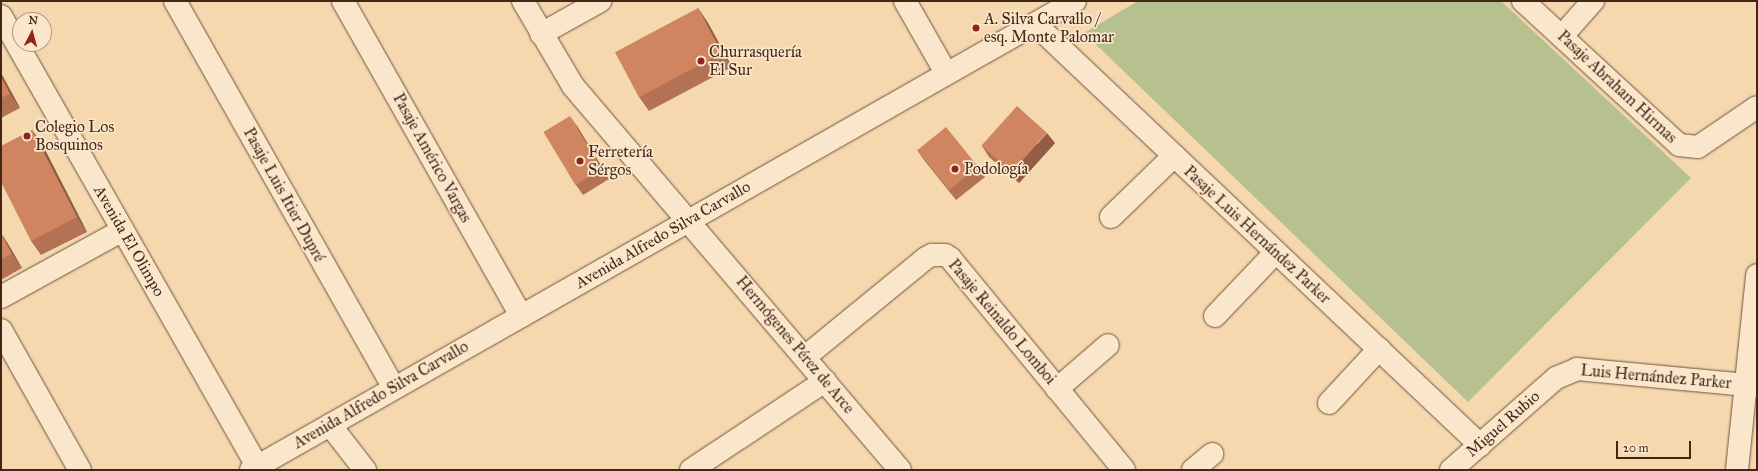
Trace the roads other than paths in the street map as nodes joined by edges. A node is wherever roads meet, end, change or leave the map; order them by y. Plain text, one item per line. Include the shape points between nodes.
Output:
1 (175, 1) edge
2 (342, 1) edge
3 (523, 1) edge
4 (600, 1) edge
5 (905, 1) edge
6 (1075, 1) edge
7 (1524, 1) edge
8 (1593, 1) edge
9 (1, 16) edge
10 (1035, 24) junction
11 (541, 34) junction
12 (1562, 36) junction
13 (946, 74) junction
14 (1757, 107) edge
15 (1174, 156) junction
16 (1112, 217) dead end
17 (690, 220) junction
18 (123, 230) junction
19 (1276, 252) junction
20 (1757, 275) edge
21 (1, 297) edge
22 (520, 316) junction
23 (1215, 316) dead end
24 (1, 330) edge
25 (1108, 345) dead end
26 (1379, 350) junction
27 (805, 357) junction
28 (1556, 378) joint
29 (825, 381) junction
30 (1751, 385) edge
31 (394, 388) junction
32 (1058, 389) junction
33 (1329, 403) dead end
34 (330, 425) junction
35 (1480, 445) junction
36 (1212, 454) dead end
37 (254, 468) edge
38 (80, 470) edge
39 (365, 470) edge
40 (691, 470) edge
41 (900, 470) edge
42 (1124, 470) edge
43 (1194, 470) edge
44 (1451, 470) edge
45 (1737, 470) edge

1 - 31 street, Pasaje Luis Itier Dupré
2 - 22 street, Pasaje Américo Vargas
3 - 11 street, Hermógenes Pérez de Arce
4 - 11 street
5 - 13 street
6 - 10 street, Avenida Alfredo Silva Carvallo
7 - 12 street, Pasaje Abraham Hirmas
8 - 12 street
9 - 18 street, Avenida El Olimpo
10 - 13 street, Avenida Alfredo Silva Carvallo
10 - 15 street, Pasaje Luis Hernández Parker
11 - 17 street, Hermógenes Pérez de Arce via 573,86
12 - 14 street, Pasaje Abraham Hirmas via 1679,145 1698,147 1705,144
13 - 17 street, Avenida Alfredo Silva Carvallo
15 - 16 street
15 - 19 street, Pasaje Luis Hernández Parker
17 - 22 street, Avenida Alfredo Silva Carvallo
17 - 27 street, Hermógenes Pérez de Arce
18 - 21 street
18 - 37 street, Avenida El Olimpo
19 - 23 street
19 - 26 street, Pasaje Luis Hernández Parker
20 - 30 street
22 - 31 street, Avenida Alfredo Silva Carvallo
24 - 38 street
25 - 32 street
26 - 33 street
26 - 35 street, Pasaje Luis Hernández Parker
27 - 29 street, Hermógenes Pérez de Arce
27 - 32 street, Pasaje Reinaldo Lomboi via 926,258 939,254 950,258
28 - 30 street, Luis Hernández Parker via 1576,369 1592,369
28 - 35 street, Miguel Rubio
29 - 40 street
29 - 41 street, Hermógenes Pérez de Arce
30 - 45 street
31 - 34 street, Avenida Alfredo Silva Carvallo
32 - 42 street, Pasaje Reinaldo Lomboi
34 - 37 street, Avenida Alfredo Silva Carvallo
34 - 39 street
35 - 44 street, Miguel Rubio
36 - 43 street

